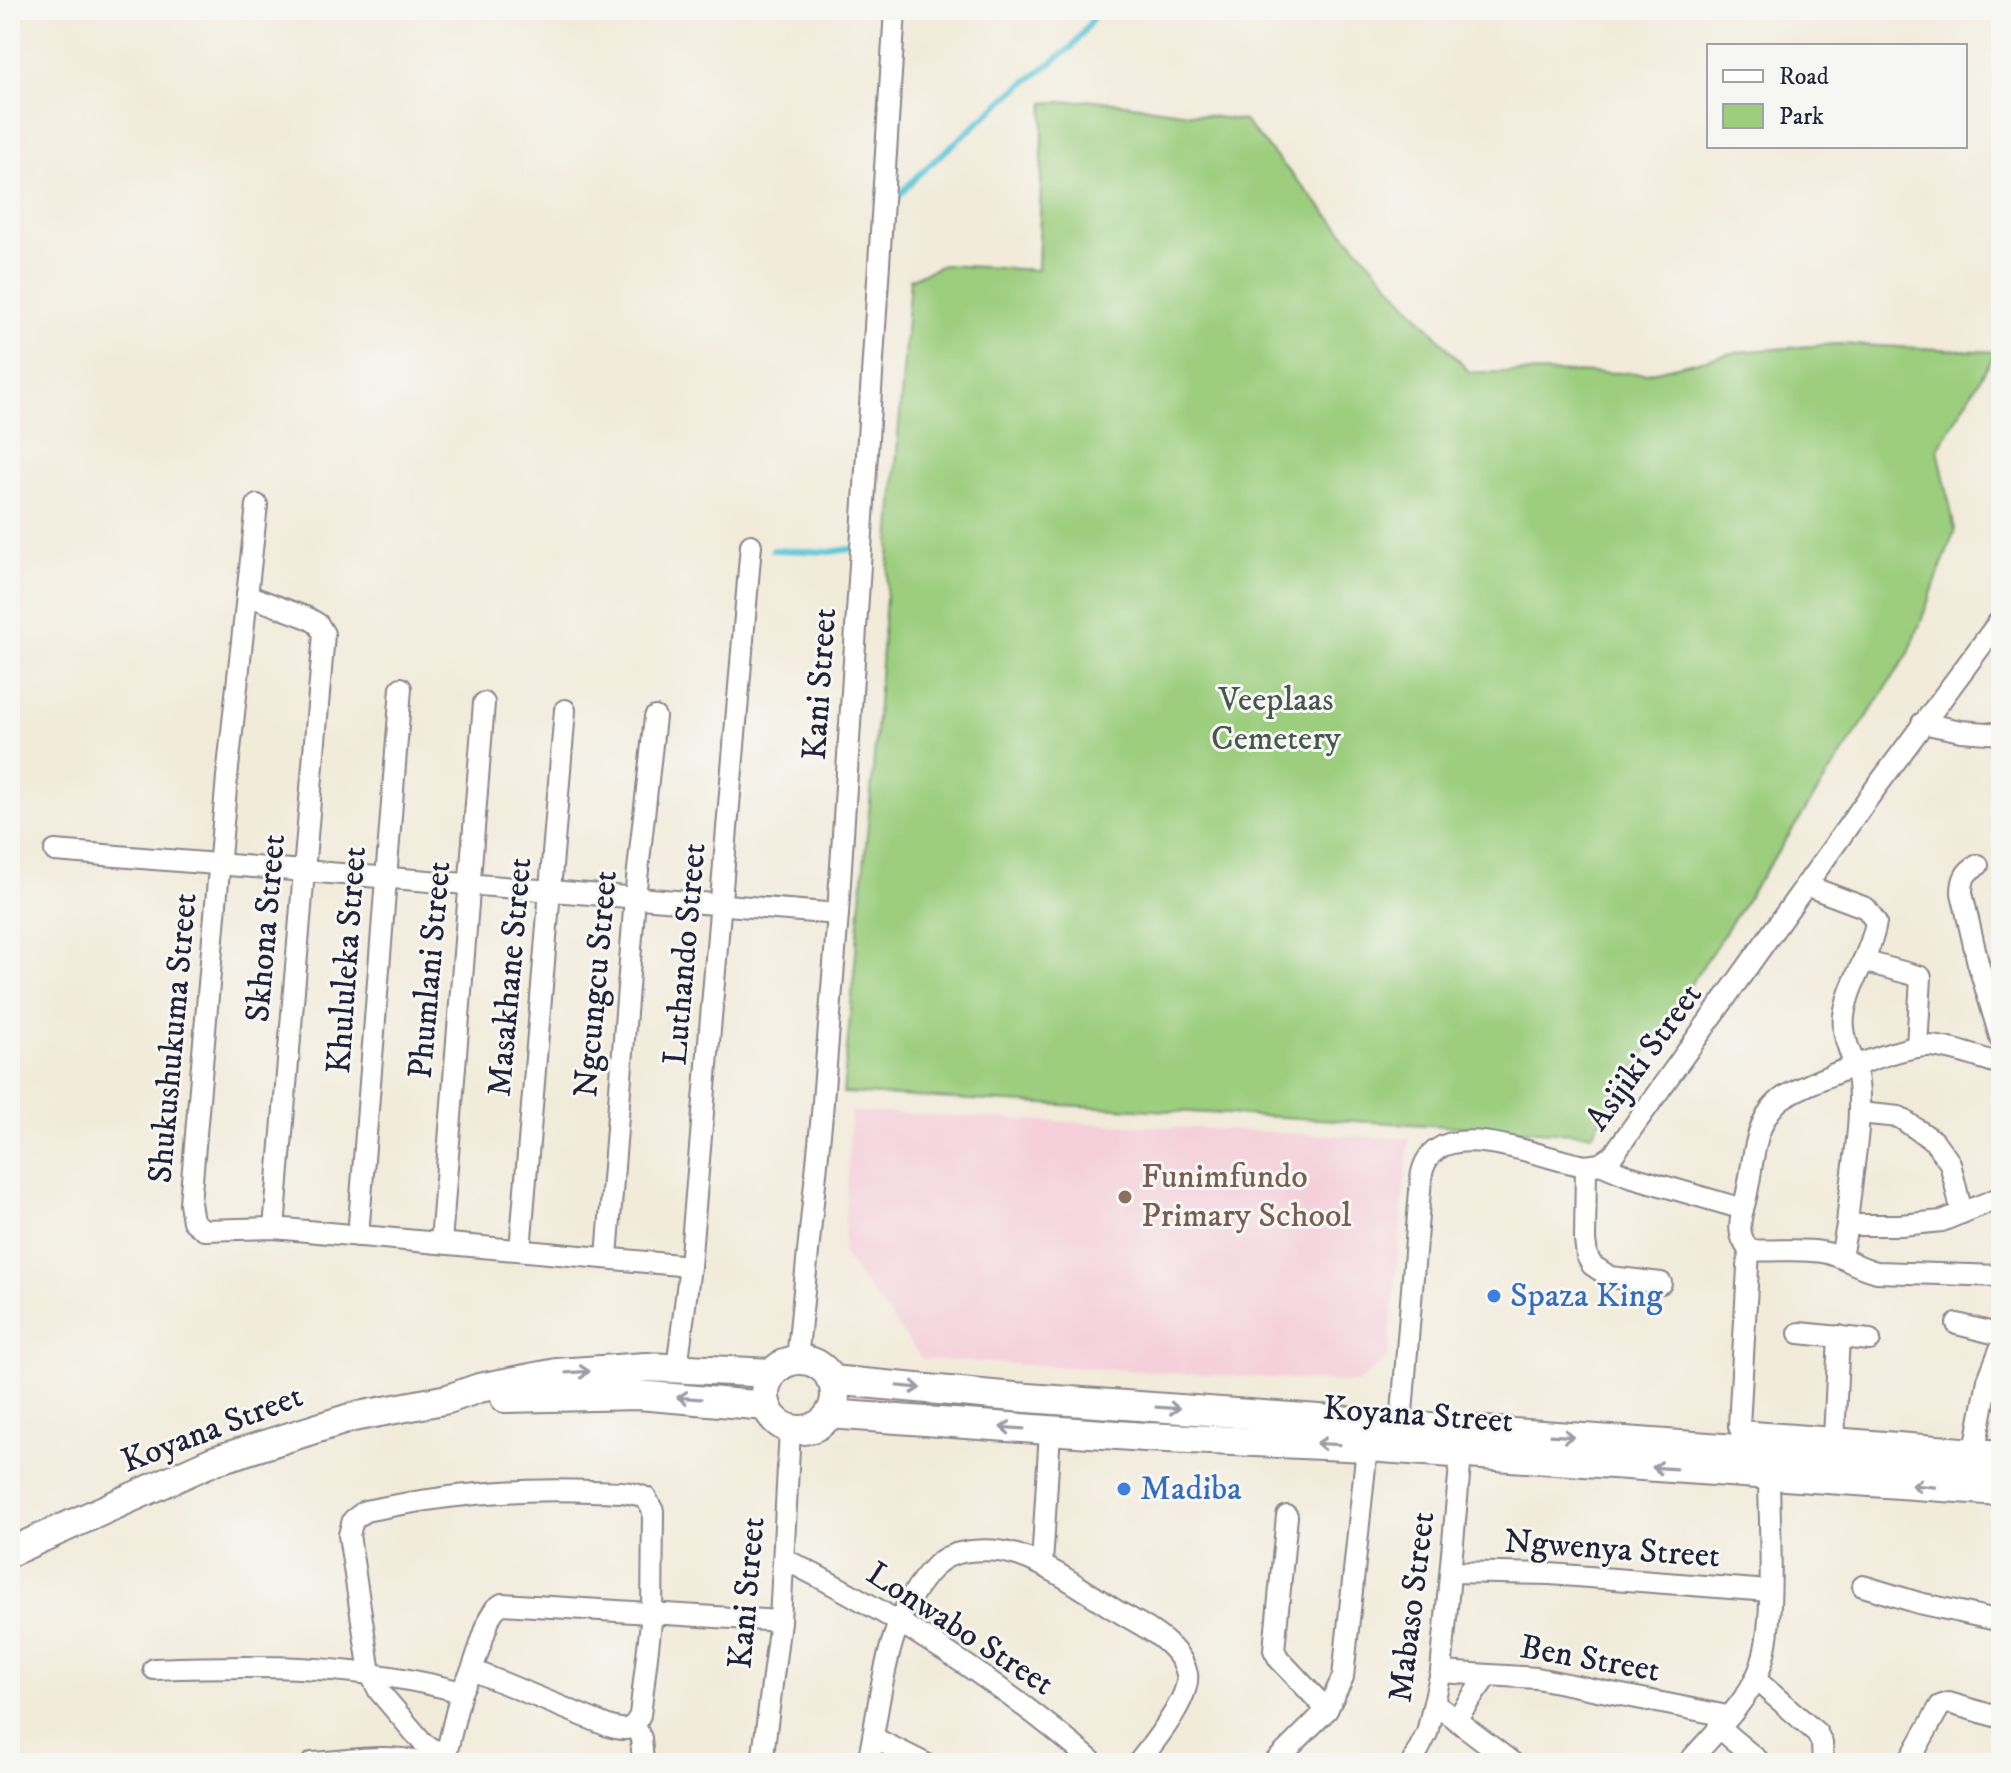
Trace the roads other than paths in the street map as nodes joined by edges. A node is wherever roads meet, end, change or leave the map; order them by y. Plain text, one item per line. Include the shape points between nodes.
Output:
1 (895, 10) edge
2 (257, 505) dead end
3 (751, 545) dead end
4 (247, 595) junction
5 (2001, 619) edge
6 (401, 688) dead end
7 (484, 703) dead end
8 (565, 710) dead end
9 (655, 717) dead end
10 (1922, 723) junction
11 (2001, 734) edge
12 (55, 851) dead end
13 (222, 865) junction
14 (1978, 865) dead end
15 (302, 872) junction
16 (384, 878) junction
17 (468, 884) junction
18 (1805, 885) junction
19 (549, 891) junction
20 (635, 897) junction
21 (722, 905) junction
22 (838, 914) junction
23 (1863, 961) junction
24 (1997, 1014) edge
25 (2001, 1040) edge
26 (1917, 1047) junction
27 (2001, 1064) edge
28 (1855, 1068) junction
29 (1859, 1113) junction
30 (1593, 1165) junction
31 (2001, 1197) edge
32 (1743, 1209) junction
33 (1962, 1213) junction
34 (1847, 1225) junction
35 (274, 1228) junction
36 (358, 1236) junction
37 (441, 1242) junction
38 (520, 1250) junction
39 (1749, 1250) junction
40 (607, 1257) junction
41 (1841, 1257) junction
42 (690, 1266) junction
43 (2001, 1276) edge
44 (1661, 1283) dead end
45 (1957, 1324) dead end
46 (1799, 1333) dead end
47 (2001, 1335) edge
48 (1839, 1336) junction
49 (1870, 1340) dead end
50 (2001, 1347) edge
51 (785, 1367) junction
52 (1996, 1367) edge
53 (677, 1368) junction
54 (831, 1380) junction
55 (448, 1399) junction
56 (767, 1406) junction
57 (829, 1414) junction
58 (1401, 1425) junction
59 (790, 1429) junction
60 (1050, 1431) junction
61 (1834, 1438) junction
62 (1367, 1447) junction
63 (1975, 1450) junction
64 (2001, 1451) edge
65 (1461, 1455) junction
66 (2001, 1468) edge
67 (1769, 1475) junction
68 (2001, 1491) edge
69 (1287, 1516) dead end
70 (10, 1552) edge
71 (784, 1559) junction
72 (1042, 1565) junction
73 (1451, 1572) junction
74 (1863, 1586) dead end
75 (1769, 1591) junction
76 (652, 1614) junction
77 (780, 1621) junction
78 (2001, 1621) edge
79 (898, 1622) junction
80 (154, 1669) dead end
81 (472, 1670) junction
82 (1441, 1672) junction
83 (370, 1673) junction
84 (1487, 1676) junction
85 (1755, 1679) junction
86 (461, 1692) junction
87 (1435, 1704) junction
88 (1327, 1710) junction
89 (2001, 1718) edge
90 (1456, 1719) junction
91 (1723, 1722) junction
92 (635, 1726) junction
93 (874, 1738) junction
94 (445, 1758) edge
95 (1759, 1761) dead end
96 (312, 1763) edge
97 (421, 1763) edge
98 (643, 1763) edge
99 (762, 1763) edge
100 (868, 1763) edge
101 (924, 1763) edge
102 (1094, 1763) edge
103 (1138, 1763) edge
104 (1274, 1763) edge
105 (1412, 1763) edge
106 (1513, 1763) edge
107 (1688, 1763) edge
108 (1823, 1763) edge
109 (1908, 1763) edge

1 - 22 street, Kani Street
2 - 4 street, Shukushukuma Street
3 - 21 street, Luthando Street
4 - 13 street, Shukushukuma Street
4 - 15 street, Skhona Street via 308,618 324,634
5 - 10 street, Asijiki Street
6 - 16 street, Khululeka Street
7 - 17 street, Phumlani Street
8 - 19 street, Masakhane Street
9 - 20 street, Ngcungcu Street
10 - 11 street
10 - 18 street, Asijiki Street
12 - 13 street
13 - 15 street
13 - 35 street, Shukushukuma Street via 190,1203 193,1221 204,1230
14 - 24 street via 1966,874 1962,893
15 - 16 street
15 - 35 street, Skhona Street
16 - 17 street
16 - 36 street, Khululeka Street
17 - 19 street
17 - 37 street, Phumlani Street
18 - 23 street via 1871,914 1876,922
18 - 30 street, Asijiki Street via 1635,1126 1613,1155
19 - 20 street
19 - 38 street, Masakhane Street
20 - 21 street
20 - 40 street, Ngcungcu Street
21 - 22 street
21 - 42 street, Luthando Street
22 - 51 street, Kani Street via 822,1114
23 - 26 street via 1921,977
23 - 28 street via 1843,1021
24 - 25 street
26 - 27 street
26 - 28 street
28 - 29 street
28 - 32 street via 1791,1092 1772,1106 1759,1134
29 - 33 street via 1899,1117 1934,1141 1950,1163
29 - 34 street
30 - 32 street
30 - 44 street via 1585,1240 1592,1265 1610,1277
30 - 58 street, Asijiki Street via 1470,1140 1446,1143 1428,1157 1421,1178
31 - 33 street
32 - 39 street via 1738,1226
33 - 34 street via 1942,1221
34 - 41 street
35 - 36 street, Shukushukuma Street
36 - 37 street, Shukushukuma Street
37 - 38 street, Shukushukuma Street
38 - 40 street, Shukushukuma Street
39 - 41 street
39 - 61 street via 1740,1429
40 - 42 street, Shukushukuma Street
41 - 43 street via 1877,1272
42 - 53 street, Luthando Street
45 - 47 street
46 - 48 street
48 - 49 street
48 - 61 street
50 - 52 street
51 - 53 main road, Koyana Street
51 - 54 main road via 815,1363
51 - 56 main road via 767,1383
52 - 63 street
55 -> 53 main road, Koyana Street via 557,1373
54 - 57 main road via 834,1403
54 -> 58 main road, Koyana Street
56 -> 55 main road, Koyana Street via 638,1395
55 - 70 main road, Koyana Street via 353,1417 213,1461
56 - 59 main road
57 - 59 main road via 812,1428
60 -> 57 main road, Koyana Street
58 -> 66 main road, Koyana Street
59 - 71 street, Kani Street
62 -> 60 main road, Koyana Street
60 - 72 street
61 - 63 street
62 - 65 main road, Koyana Street
62 - 88 street via 1347,1655
63 - 64 street
67 -> 65 main road, Koyana Street
65 - 73 street, Mabaso Street
68 -> 67 main road, Koyana Street
67 - 75 street
69 - 88 street via 1274,1650
71 - 77 street, Kani Street
71 - 79 street, Lonwabo Street
72 - 79 street via 1014,1554 956,1553 937,1564
72 - 103 street via 1151,1631 1183,1662 1188,1676 1177,1708
73 - 75 street, Ngwenya Street
73 - 82 street, Mabaso Street
74 - 78 street
75 - 85 street via 1766,1645
76 - 77 street
76 - 81 street via 502,1604 490,1617
76 - 83 street via 653,1511 639,1494 523,1490 388,1506 358,1514 349,1535
76 - 92 street
77 - 99 street, Kani Street
79 - 93 street
79 - 102 street, Lonwabo Street via 965,1665
80 - 83 street via 263,1665
81 - 86 street
81 - 92 street via 608,1726
82 - 84 street, Ben Street
82 - 87 street, Mabaso Street
83 - 86 street
83 - 94 street via 424,1744
84 - 90 street
84 - 91 street, Ben Street via 1559,1682
85 - 91 street
85 - 108 street via 1817,1733
86 - 94 street
87 - 90 street
87 - 105 street, Mabaso Street
88 - 104 street
89 - 109 street via 1949,1703 1940,1706
90 - 106 street
91 - 95 street
91 - 107 street
92 - 98 street
93 - 100 street
93 - 101 street
96 - 97 street

